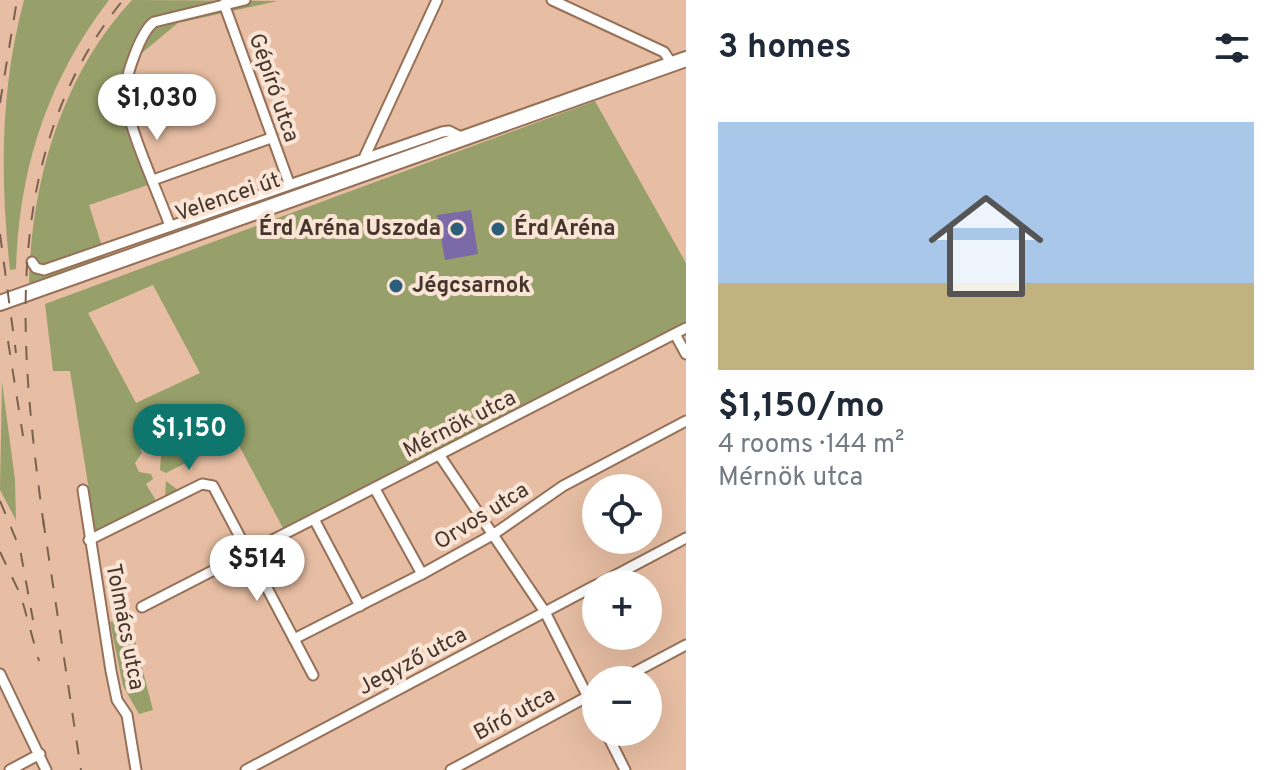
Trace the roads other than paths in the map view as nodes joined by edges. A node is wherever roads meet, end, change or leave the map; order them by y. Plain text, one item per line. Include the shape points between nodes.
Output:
1 (245, 0) edge
2 (437, 0) edge
3 (552, 0) edge
4 (224, 4) junction
5 (679, 61) edge
6 (271, 138) junction
7 (463, 138) junction
8 (365, 156) junction
9 (153, 180) junction
10 (289, 183) junction
11 (170, 226) junction
12 (32, 262) dead end
13 (4, 302) edge
14 (686, 328) edge
15 (675, 334) junction
16 (686, 354) edge
17 (686, 421) edge
18 (440, 456) junction
19 (375, 489) junction
20 (83, 490) dead end
21 (314, 519) junction
22 (494, 534) junction
23 (686, 538) edge
24 (89, 540) junction
25 (250, 552) junction
26 (625, 570) edge
27 (422, 574) junction
28 (582, 593) edge
29 (360, 606) junction
30 (142, 607) dead end
31 (545, 612) junction
32 (294, 639) junction
33 (686, 645) edge
34 (646, 666) edge
35 (0, 674) edge
36 (313, 675) dead end
37 (582, 677) edge
38 (582, 700) edge
39 (613, 746) edge
40 (40, 754) junction
41 (10, 770) edge
42 (46, 770) edge
43 (136, 770) edge
44 (246, 770) edge
45 (451, 770) edge
46 (625, 770) edge

1 - 4 street
2 - 8 street
3 - 5 street
4 - 6 street, Gépíró utca
4 - 9 street via 159,20 146,29 125,94
5 - 7 main road, Velencei út
6 - 9 street
6 - 10 street, Gépíró utca
7 - 8 street, Velencei út via 442,132
7 - 13 main road, Velencei út
8 - 10 street, Velencei út
9 - 11 street
10 - 11 street, Velencei út
11 - 12 street, Velencei út via 44,270
14 - 15 street, Mérnök utca
15 - 16 street
15 - 18 street, Mérnök utca
17 - 22 street, Orvos utca via 563,486
18 - 19 street, Mérnök utca
18 - 22 street
19 - 21 street, Mérnök utca
19 - 27 street
20 - 24 street, Tolmács utca
21 - 25 street, Mérnök utca
21 - 29 street
22 - 27 street, Orvos utca
22 - 31 street
23 - 26 street, Jegyző utca
24 - 25 street via 208,484 218,490
24 - 43 street, Tolmács utca via 111,671 117,700 127,715
25 - 30 street, Mérnök utca
25 - 32 street
27 - 29 street, Orvos utca
28 - 31 street, Jegyző utca
29 - 32 street, Orvos utca
31 - 37 street
31 - 44 street, Jegyző utca
32 - 36 street
33 - 34 street
35 - 40 street
38 - 45 street, Bíró utca
39 - 46 street
40 - 41 street
40 - 42 street

